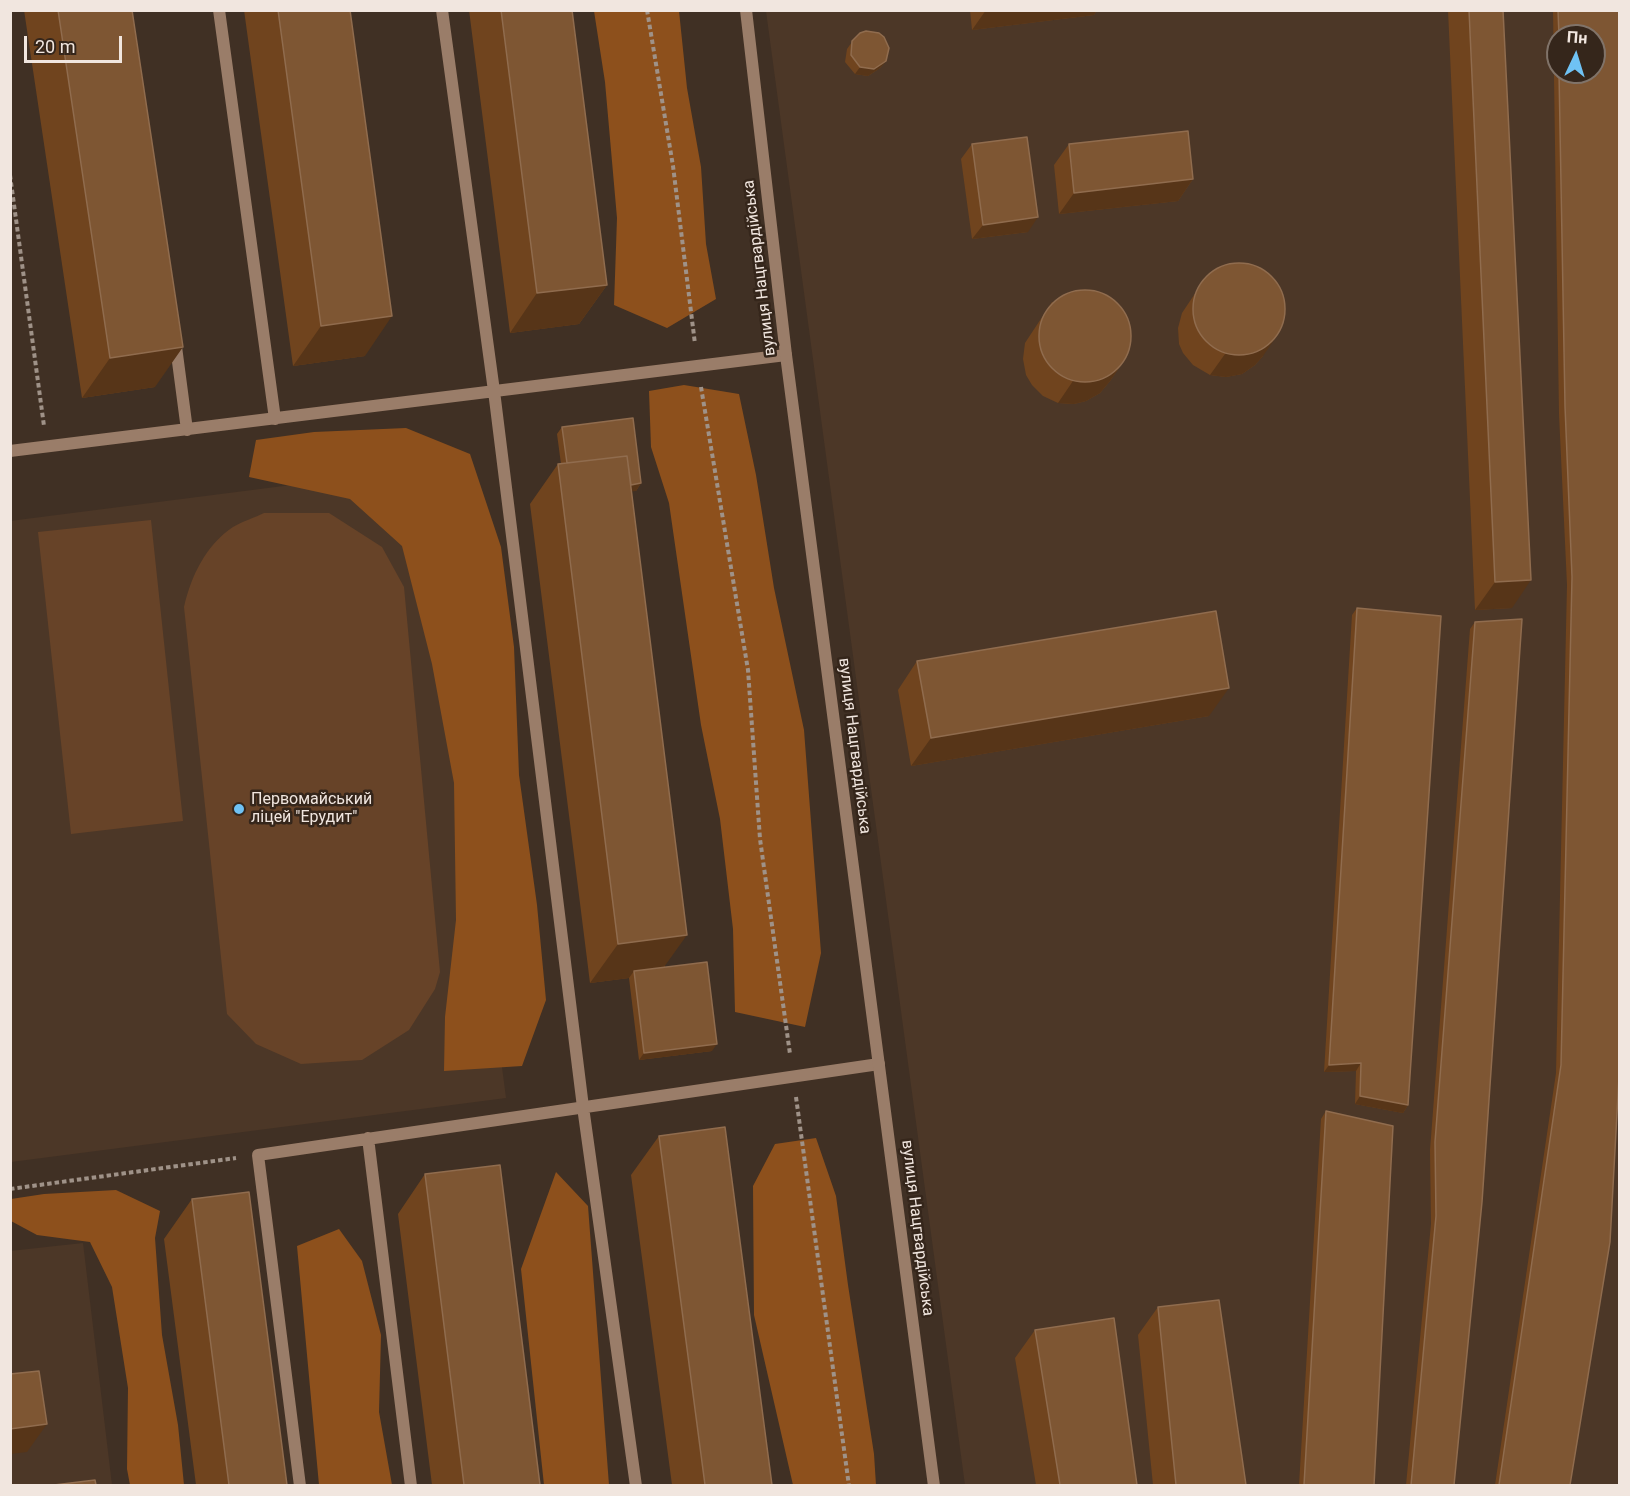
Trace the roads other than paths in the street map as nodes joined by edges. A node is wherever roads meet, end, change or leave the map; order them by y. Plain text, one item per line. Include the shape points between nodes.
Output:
1 (219, 10) edge
2 (442, 10) edge
3 (746, 10) edge
4 (173, 327) edge
5 (786, 355) junction
6 (494, 391) junction
7 (275, 419) junction
8 (187, 429) junction
9 (10, 452) edge
10 (879, 1064) junction
11 (583, 1107) junction
12 (368, 1138) junction
13 (300, 1485) edge
14 (411, 1485) edge
15 (636, 1485) edge
16 (934, 1485) edge

1 - 7 street
2 - 6 street
3 - 5 street, вулиця Нацгвардійська
4 - 8 street
5 - 6 street
5 - 10 street, вулиця Нацгвардійська
6 - 7 street
6 - 11 street
7 - 8 street
8 - 9 street
10 - 11 street
10 - 16 street, вулиця Нацгвардійська
11 - 12 street
11 - 15 street
12 - 13 street via 258,1155
12 - 14 street

